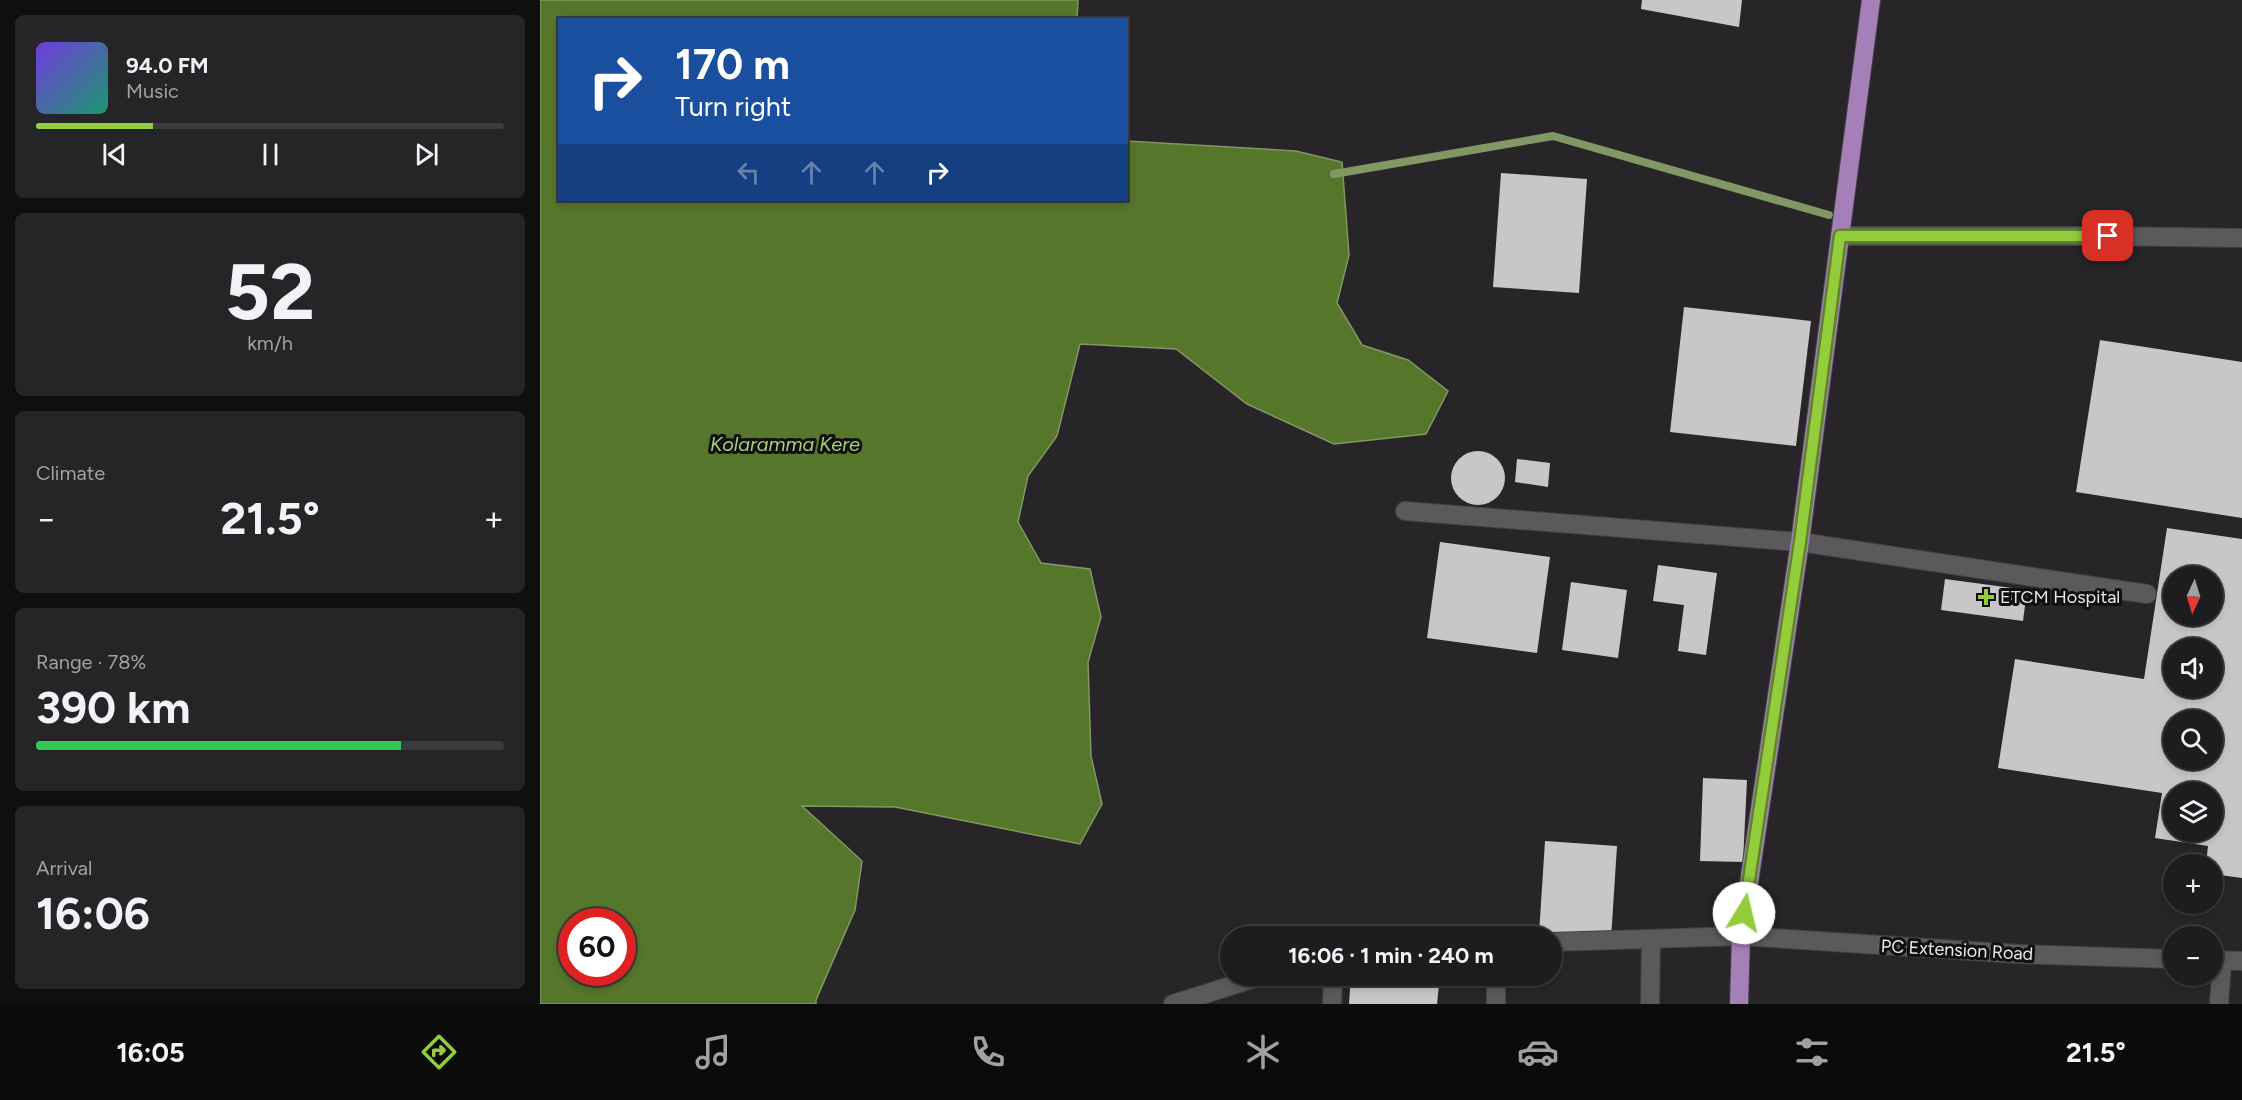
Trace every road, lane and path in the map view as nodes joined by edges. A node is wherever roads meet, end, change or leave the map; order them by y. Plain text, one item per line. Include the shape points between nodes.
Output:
1 (1871, 0) edge
2 (1840, 236) junction
3 (2242, 238) edge
4 (1405, 511) dead end
5 (1800, 542) junction
6 (2147, 594) dead end
7 (1741, 936) junction
8 (1651, 940) junction
9 (1562, 942) edge
10 (2163, 959) edge
11 (2223, 960) edge
12 (2242, 961) edge
13 (1230, 986) edge
14 (1333, 986) edge
15 (1496, 986) edge
16 (2218, 986) edge
17 (1173, 1004) edge
18 (1332, 1004) edge
19 (1496, 1004) edge
20 (1650, 1004) edge
21 (1739, 1004) edge
22 (2219, 1004) edge

1 - 2 main road
2 - 3 street
2 - 5 main road
4 - 5 street
5 - 6 street
5 - 7 main road
7 - 8 street, PC Extension Road
7 - 10 street, PC Extension Road via 2019,954
7 - 21 main road
8 - 9 street, PC Extension Road
8 - 20 street
11 - 12 street
13 - 17 street
14 - 18 street
15 - 19 street
16 - 22 street

